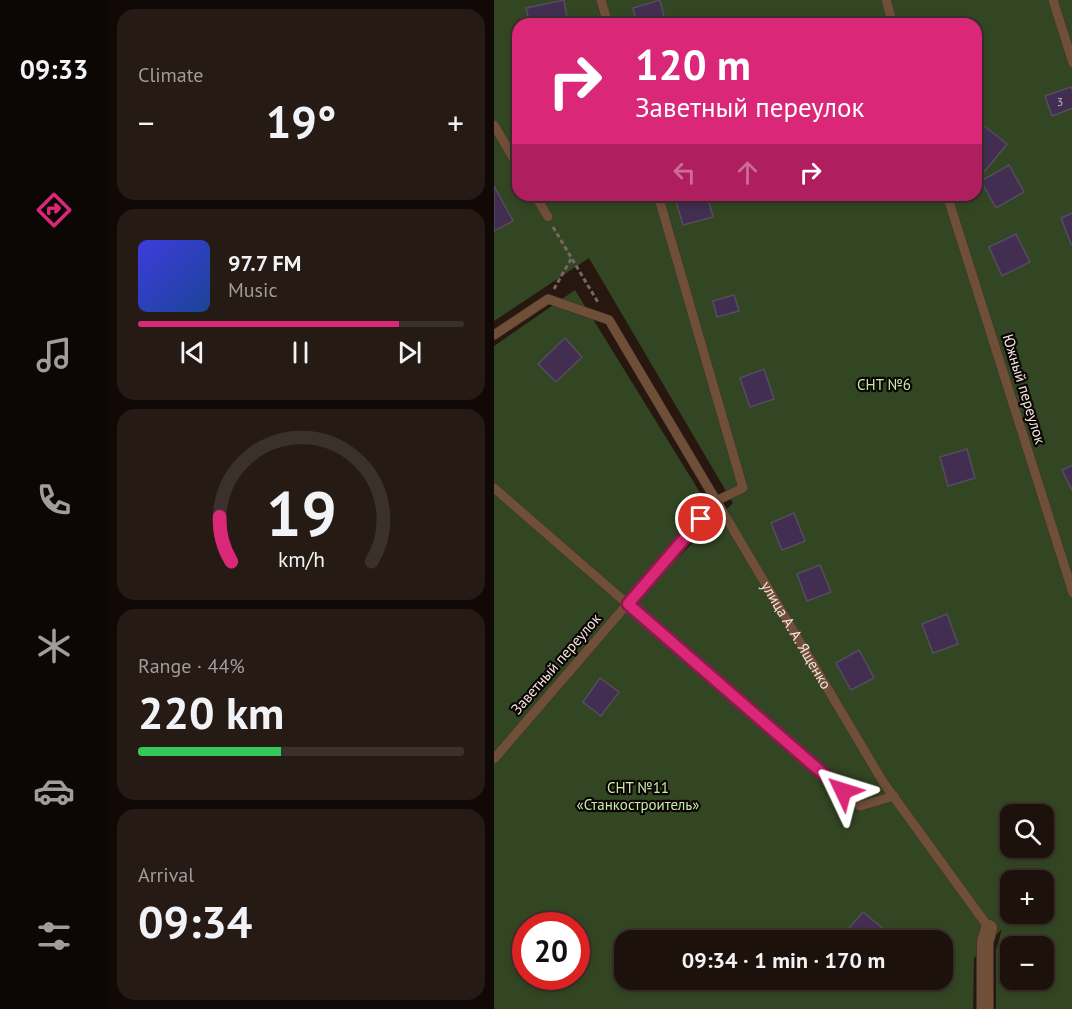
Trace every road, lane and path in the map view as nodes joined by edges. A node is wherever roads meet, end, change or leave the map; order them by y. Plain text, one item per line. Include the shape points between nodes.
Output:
1 (601, 0) edge
2 (886, 0) edge
3 (1053, 0) edge
4 (606, 18) edge
5 (891, 18) edge
6 (1073, 63) edge
7 (495, 130) edge
8 (512, 157) edge
9 (539, 201) edge
10 (660, 201) edge
11 (949, 201) edge
12 (548, 217) joint
13 (572, 258) junction
14 (548, 298) junction
15 (609, 320) junction
16 (494, 335) edge
17 (494, 488) edge
18 (716, 501) junction
19 (1073, 592) edge
20 (628, 604) junction
21 (494, 759) edge
22 (894, 796) junction
23 (989, 928) joint
24 (985, 1009) edge

1 - 4 lane
2 - 5 lane
3 - 6 lane
7 - 8 lane
9 - 12 lane
10 - 18 lane, Заветный переулок via 743,488
11 - 19 lane, Южный переулок
12 - 13 path
13 - 14 path
13 - 15 path
14 - 15 lane
14 - 16 lane
15 - 18 lane, улица А. А. Ященко
17 - 20 lane
18 - 20 lane, Заветный переулок
18 - 22 lane, улица А. А. Ященко
20 - 21 lane, Заветный переулок
20 - 22 lane via 860,806
22 - 23 lane, улица А. А. Ященко
23 - 24 street, улица А. А. Ященко via 985,942

